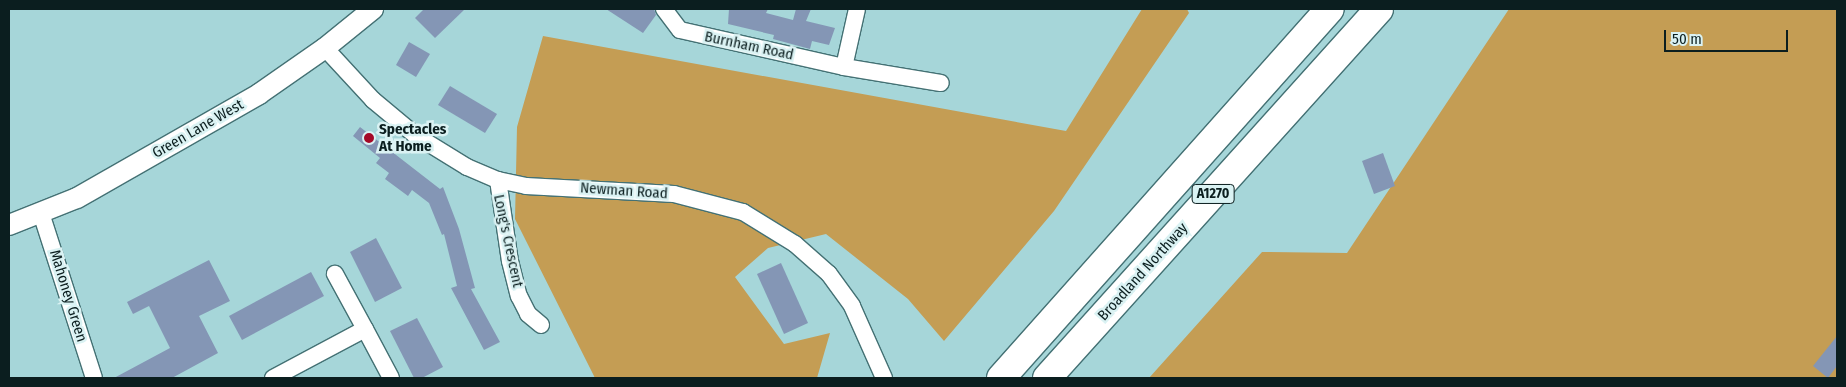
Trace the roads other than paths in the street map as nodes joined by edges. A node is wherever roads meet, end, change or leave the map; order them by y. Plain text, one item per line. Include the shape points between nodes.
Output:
1 (373, 9) edge
2 (664, 9) edge
3 (857, 9) edge
4 (1330, 9) edge
5 (1379, 9) edge
6 (325, 48) junction
7 (844, 66) junction
8 (941, 83) dead end
9 (498, 180) junction
10 (41, 213) junction
11 (9, 226) edge
12 (335, 274) dead end
13 (542, 325) dead end
14 (365, 330) junction
15 (94, 378) edge
16 (273, 378) edge
17 (390, 378) edge
18 (884, 378) edge
19 (1001, 378) edge
20 (1047, 378) edge

1 - 6 street, Green Lane West
2 - 7 street, Burnham Road via 680,30
3 - 7 street
4 - 19 highway, A1270
5 - 20 highway, Broadland Northway / A1270
6 - 9 street, Newman Road via 373,100 415,135 467,167
6 - 10 street, Green Lane West via 259,94 192,133 77,198
7 - 8 street, Burnham Road
9 - 13 street, Long's Crescent via 510,261 520,296 528,314
9 - 18 street, Newman Road via 526,186 674,194 743,212 795,244 829,274 852,306
10 - 11 street, Green Lane West
10 - 15 street, Mahoney Green
12 - 14 street
14 - 16 street
14 - 17 street

